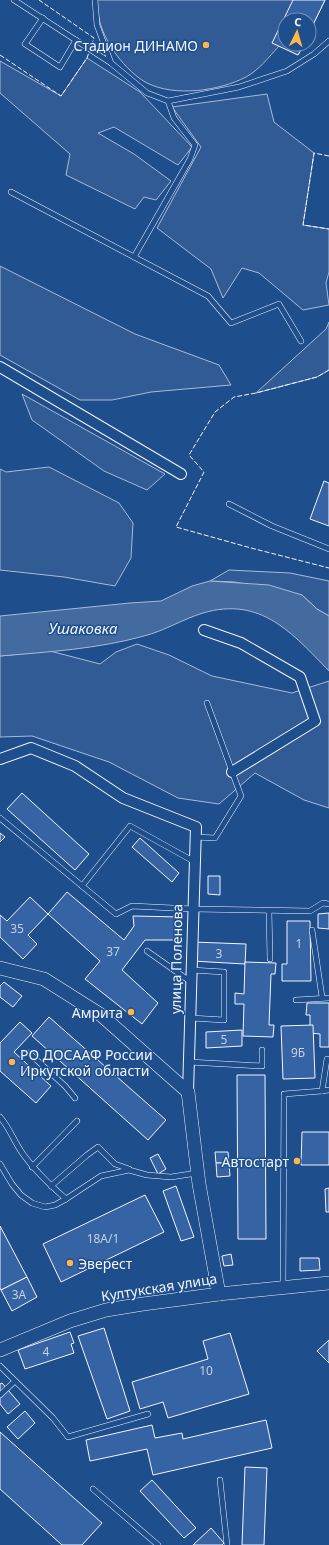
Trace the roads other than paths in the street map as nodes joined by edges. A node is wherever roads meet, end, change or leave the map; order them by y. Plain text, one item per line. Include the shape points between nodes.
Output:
1 (14, 0) edge
2 (95, 0) edge
3 (43, 18) junction
4 (76, 40) junction
5 (329, 41) edge
6 (112, 63) junction
7 (168, 101) junction
8 (11, 192) dead end
9 (134, 257) junction
10 (301, 341) dead end
11 (0, 367) edge
12 (181, 474) dead end
13 (229, 504) dead end
14 (329, 549) edge
15 (204, 630) dead end
16 (207, 703) dead end
17 (0, 759) edge
18 (232, 772) junction
19 (0, 818) edge
20 (196, 832) junction
21 (194, 862) junction
22 (82, 886) junction
23 (329, 904) edge
24 (193, 909) junction
25 (269, 910) junction
26 (312, 930) dead end
27 (147, 951) dead end
28 (270, 959) dead end
29 (0, 968) edge
30 (191, 970) junction
31 (191, 982) junction
32 (322, 997) junction
33 (329, 998) edge
34 (296, 1000) dead end
35 (190, 1018) junction
36 (262, 1050) dead end
37 (29, 1053) dead end
38 (327, 1059) dead end
39 (188, 1062) junction
40 (329, 1090) edge
41 (322, 1091) junction
42 (188, 1092) junction
43 (75, 1098) dead end
44 (0, 1117) edge
45 (77, 1120) dead end
46 (0, 1164) edge
47 (32, 1167) junction
48 (130, 1170) junction
49 (198, 1172) junction
50 (51, 1186) junction
51 (66, 1199) junction
52 (329, 1283) edge
53 (283, 1288) junction
54 (219, 1294) junction
55 (0, 1350) edge
56 (0, 1366) edge
57 (15, 1381) junction
58 (0, 1395) edge
59 (148, 1414) dead end
60 (220, 1480) dead end
61 (93, 1489) dead end
62 (158, 1545) edge
63 (227, 1545) edge

1 - 3 lane
2 - 6 lane via 98,25
3 - 4 lane
3 - 4 lane via 25,44 60,67
4 - 6 lane
5 - 7 lane via 287,71 239,88
6 - 7 lane via 147,93
7 - 9 lane via 174,118 195,145 190,159
8 - 9 lane
9 - 10 lane via 208,296 231,323 279,304
11 - 12 street
13 - 14 lane via 272,526
15 - 18 street via 241,643 300,677 315,721
16 - 18 lane
17 - 20 street via 31,748 75,766 122,798
18 - 20 lane via 241,796 215,838
19 - 22 lane
20 - 21 street, улица Поленова
21 - 22 lane via 130,826
21 - 24 street, улица Поленова
22 - 24 lane via 116,914 132,906
23 - 25 lane via 323,903 310,911
24 - 25 lane
24 - 30 street, улица Поленова
25 - 28 lane
26 - 32 lane
27 - 31 lane
29 - 42 street via 44,979 101,1015
30 - 31 street, улица Поленова
30 - 35 lane via 224,972 224,1020
31 - 35 street, улица Поленова
32 - 33 lane
32 - 34 lane
35 - 39 street, улица Поленова
36 - 39 lane via 262,1066
37 - 43 lane
38 - 41 lane
39 - 42 street, улица Поленова
40 - 41 lane
41 - 53 lane via 284,1094
42 - 49 street, улица Поленова
44 - 47 lane
45 - 47 lane
46 - 51 lane via 21,1195 32,1203 45,1207
47 - 50 lane
48 - 49 lane via 147,1175 171,1177
48 - 50 lane via 115,1164 98,1147
48 - 51 lane via 101,1176
49 - 54 street, улица Поленова
50 - 51 lane
52 - 53 street, Култукская улица
53 - 54 street, Култукская улица
54 - 55 street, Култукская улица via 106,1310 70,1321
56 - 57 lane
57 - 58 lane
57 - 59 lane via 53,1418 68,1437
60 - 63 lane
61 - 62 lane

